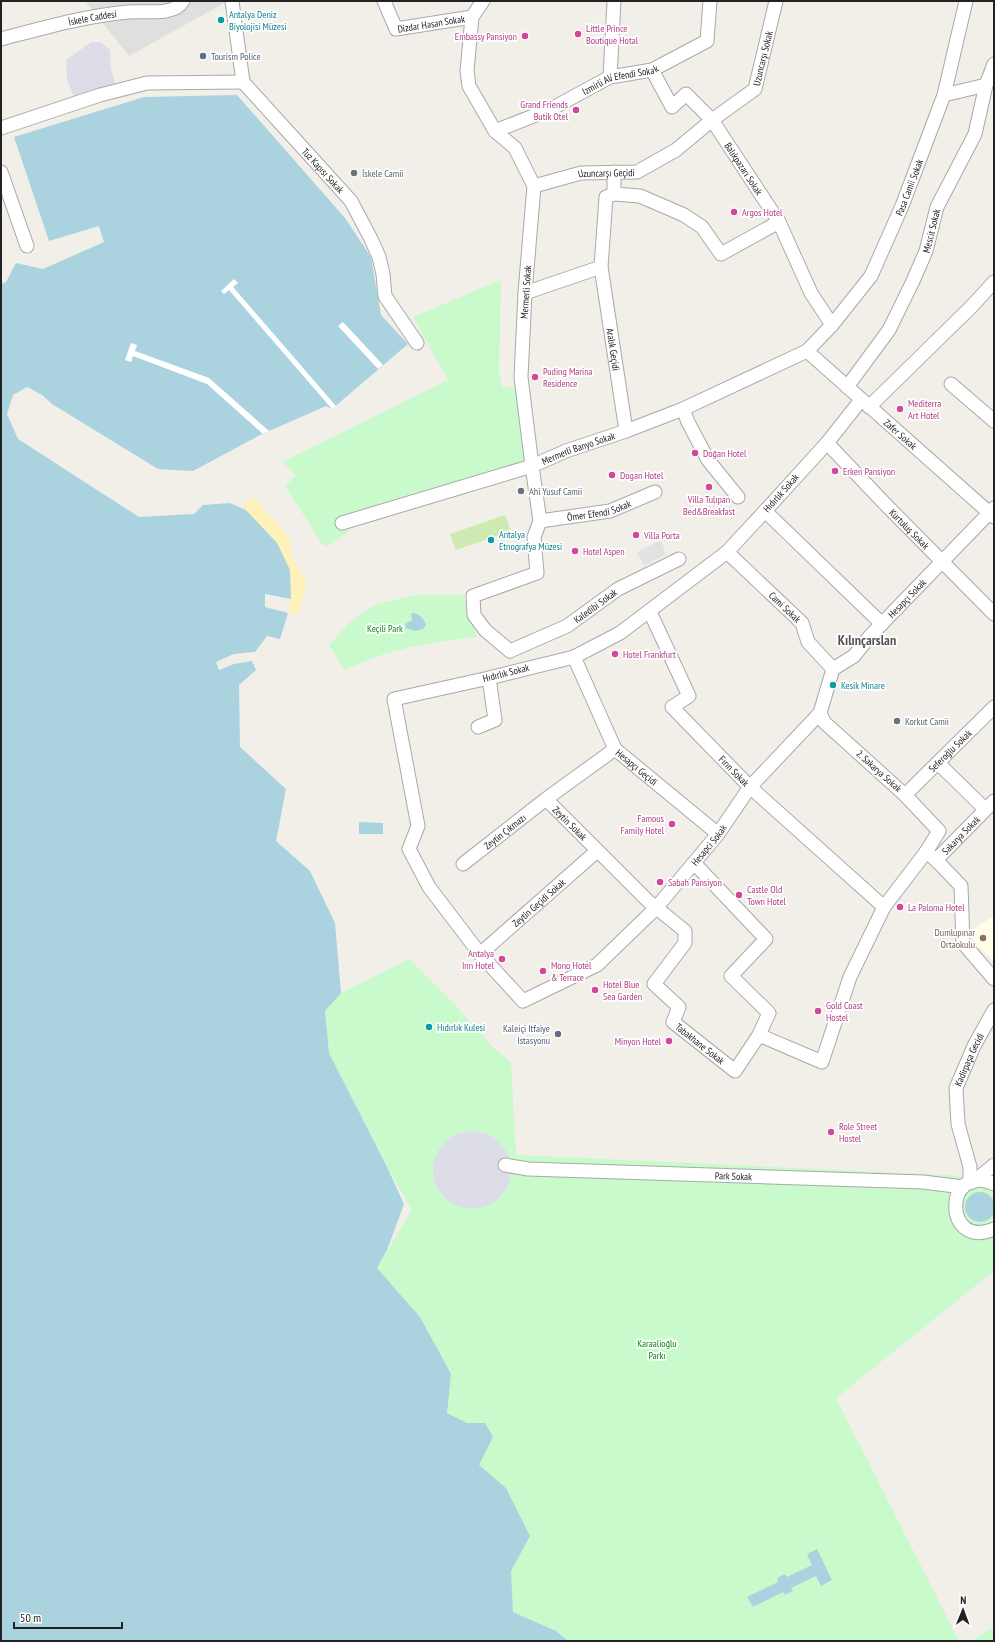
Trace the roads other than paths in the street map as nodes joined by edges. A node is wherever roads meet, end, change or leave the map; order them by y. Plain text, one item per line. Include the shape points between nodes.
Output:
1 (183, 1) edge
2 (232, 1) edge
3 (384, 1) edge
4 (482, 1) edge
5 (614, 1) edge
6 (710, 1) edge
7 (776, 1) edge
8 (966, 1) edge
9 (472, 17) junction
10 (1, 39) edge
11 (994, 64) edge
12 (652, 70) junction
13 (610, 77) junction
14 (243, 82) junction
15 (986, 85) junction
16 (944, 95) junction
17 (712, 120) junction
18 (1, 128) edge
19 (495, 131) junction
20 (1, 172) edge
21 (614, 172) junction
22 (534, 186) junction
23 (614, 194) junction
24 (779, 222) junction
25 (27, 246) dead end
26 (602, 267) junction
27 (994, 282) edge
28 (525, 293) junction
29 (832, 325) junction
30 (417, 343) dead end
31 (807, 351) junction
32 (951, 384) dead end
33 (847, 387) junction
34 (865, 404) junction
35 (683, 409) junction
36 (994, 421) edge
37 (626, 431) junction
38 (826, 443) junction
39 (532, 466) junction
40 (655, 492) dead end
41 (738, 497) dead end
42 (766, 511) junction
43 (992, 513) edge
44 (540, 521) junction
45 (342, 523) dead end
46 (727, 552) junction
47 (679, 559) dead end
48 (942, 562) junction
49 (650, 612) junction
50 (994, 614) edge
51 (882, 624) junction
52 (510, 651) junction
53 (574, 657) junction
54 (833, 670) junction
55 (511, 672) junction
56 (489, 678) junction
57 (994, 707) edge
58 (820, 713) junction
59 (478, 727) dead end
60 (615, 748) junction
61 (938, 763) junction
62 (750, 787) junction
63 (905, 795) junction
64 (546, 799) junction
65 (990, 805) edge
66 (718, 834) junction
67 (597, 851) junction
68 (931, 856) junction
69 (694, 863) junction
70 (462, 864) dead end
71 (884, 907) junction
72 (656, 908) junction
73 (480, 954) junction
74 (994, 979) edge
75 (523, 1001) joint
76 (994, 1010) edge
77 (759, 1034) junction
78 (994, 1165) edge
79 (505, 1166) dead end
80 (969, 1184) junction
81 (994, 1184) edge
82 (994, 1229) edge

1 - 10 street, İskele Caddesi via 166,12 130,12 86,17
2 - 14 street
3 - 9 street, Dizdar Hasan Sokak via 396,29
4 - 9 street
5 - 13 street
6 - 12 street, Izmirli Ali Efendi Sokak via 707,41
7 - 17 street, Uzuncarşı Sokak via 755,89
8 - 16 street, Pasa Camii Sokak
9 - 19 street via 467,71 469,86
11 - 15 street, Mescit Sokak
12 - 13 street, Izmirli Ali Efendi Sokak
12 - 17 street, Balıkpazarı Sokak via 672,107 686,94
13 - 19 street, Izmirli Ali Efendi Sokak via 551,109
14 - 18 street via 147,83 100,94
14 - 30 street, Tuz Kapısı Sokak via 350,201 379,257 385,296
15 - 16 street
15 - 33 street, Mescit Sokak via 975,134 938,207 926,250 913,281 888,330
16 - 29 street, Pasa Camii Sokak via 902,206 871,276
17 - 21 street, Uzuncarşı Geçidi via 676,150 638,172
17 - 24 street, Balıkpazarı Sokak
19 - 22 street via 515,148
20 - 25 street
21 - 22 street, Uzuncarşı Geçidi via 581,173
21 - 23 street
22 - 28 street, Mermerli Sokak
23 - 24 street via 640,196 684,214 702,227 721,254
23 - 26 street, Aralık Geçidi via 606,197
24 - 29 street, Balıkpazarı Sokak via 810,293
26 - 28 street
26 - 37 street, Aralık Geçidi
27 - 34 street, Hıdırlık Sokak via 972,306
28 - 39 street, Mermerli Sokak via 521,377
29 - 31 street, Pasa Camii Sokak
31 - 33 street, Zafer Sokak
31 - 35 street, Mermerli Banyo Sokak
32 - 36 street
33 - 34 street, Zafer Sokak
34 - 38 street, Hıdırlık Sokak
34 - 43 street, Zafer Sokak
35 - 37 street, Mermerli Banyo Sokak
35 - 41 street via 708,460
37 - 39 street, Mermerli Banyo Sokak via 566,451
38 - 42 street, Hıdırlık Sokak
38 - 48 street, Kurtuluş Sokak
39 - 44 street, Mermerli Sokak
39 - 45 street, Mermerli Banyo Sokak
40 - 44 street, Ömer Efendi Sokak via 610,511
42 - 46 street, Hıdırlık Sokak
42 - 51 street
43 - 48 street, Hesapçı Sokak
44 - 52 street via 534,537 537,573 473,596 474,615 485,630
46 - 49 street, Hıdırlık Sokak
46 - 54 street, Cami Sokak via 802,623 808,642
47 - 52 street, Kaledibi Sokak via 618,589 567,626
48 - 50 street, Kurtuluş Sokak
48 - 51 street, Hesapçı Sokak
49 - 53 street, Hıdırlık Sokak via 620,633
49 - 62 street, Fırın Sokak via 689,696 672,708
51 - 54 street, Hesapçı Sokak via 854,656
52 - 55 street
53 - 55 street, Hıdırlık Sokak
53 - 60 street, Hesapçı Geçidi
54 - 58 street
55 - 56 street, Hıdırlık Sokak
56 - 59 street via 495,720
56 - 73 street, Hıdırlık Sokak via 394,699 418,826 409,849 429,887
57 - 61 street, Seferoğlu Sokak
58 - 62 street, Hesapci Sokak
58 - 63 street, 2. Sakarya Sokak via 824,722
60 - 64 street, Zeytin Sokak
60 - 66 street, Hesapçı Geçidi
61 - 63 street, Seferoğlu Sokak
61 - 65 street
62 - 66 street, Hesapci Sokak
62 - 71 street, Fırın Sokak
63 - 68 street, 2. Sakarya Sokak via 939,831
64 - 67 street, Zeytin Sokak
64 - 70 street, Zeytin Çıkmazı
65 - 68 street, Sakarya Sokak
66 - 69 street, Hesapci Sokak
67 - 72 street, Zeytin Sokak
67 - 73 street, Zeytin Geçidi Sokak
68 - 71 street
68 - 74 street via 961,886 963,943
69 - 72 street, Hesapci Sokak
69 - 77 street via 766,939 731,976 769,1013
71 - 77 street via 850,977 822,1062
72 - 75 street, Hesapci Sokak via 597,965
72 - 77 street, Tabakhane Sokak via 685,932 685,943 654,984 679,1007 673,1022 735,1071
73 - 75 street, Hıdırlık Sokak
76 - 80 street, Kadirpaşa Gecidi via 974,1046 956,1088 958,1124 970,1167
78 - 80 street
79 - 80 street, Park Sokak via 528,1169
80 - 81 street, Park Sokak via 982,1180
80 - 82 street via 958,1193 955,1206 958,1219 967,1229 980,1233

